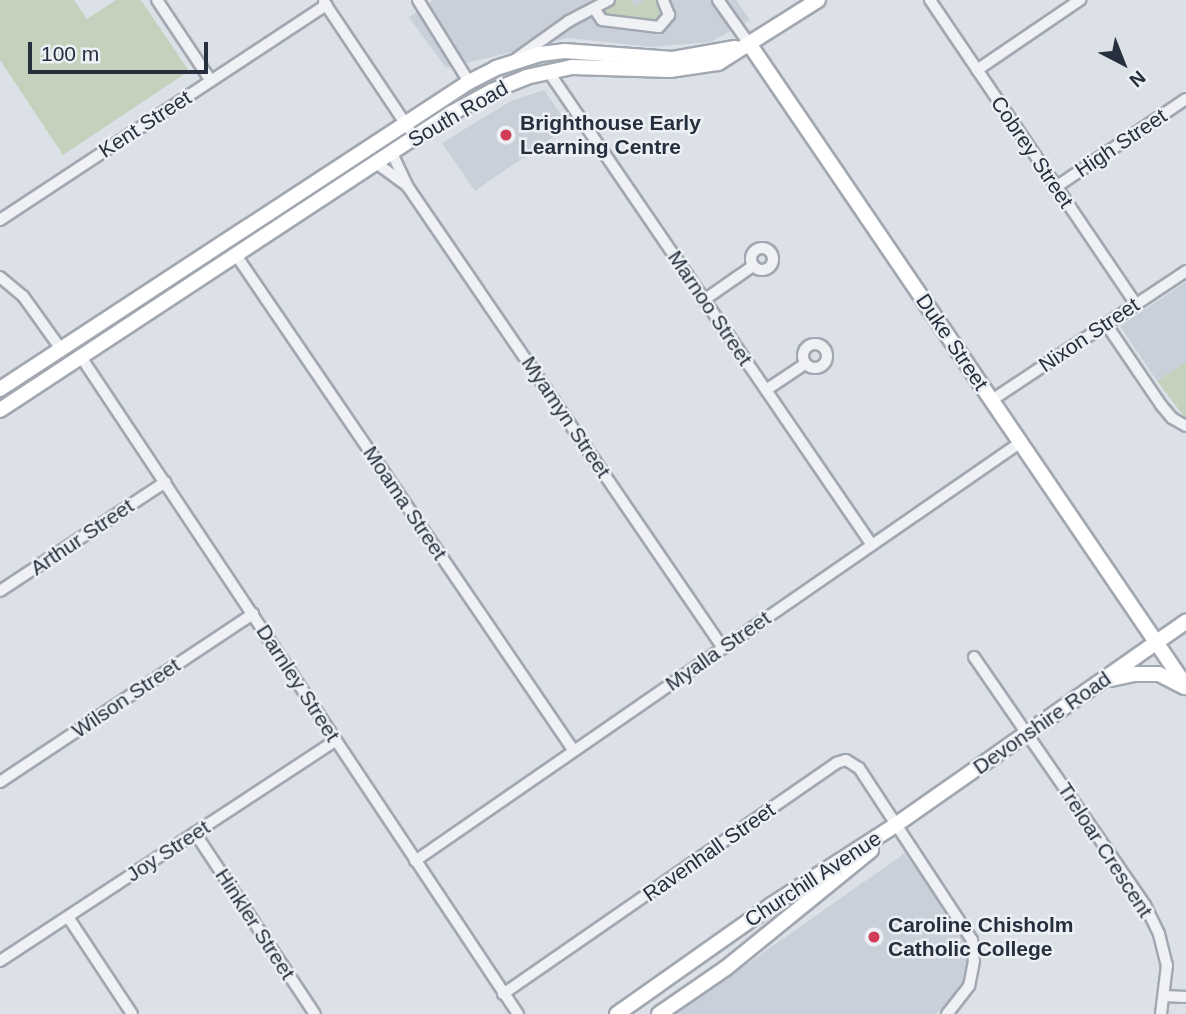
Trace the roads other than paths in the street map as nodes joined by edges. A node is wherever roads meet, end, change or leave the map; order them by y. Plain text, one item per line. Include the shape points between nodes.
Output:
1 (157, 0) edge
2 (418, 0) edge
3 (609, 0) edge
4 (663, 0) edge
5 (718, 0) edge
6 (818, 0) edge
7 (930, 0) edge
8 (1080, 0) edge
9 (324, 3) edge
10 (595, 10) junction
11 (750, 45) junction
12 (514, 61) junction
13 (977, 70) junction
14 (548, 71) junction
15 (211, 81) junction
16 (469, 82) junction
17 (1186, 99) edge
18 (405, 123) junction
19 (415, 138) junction
20 (392, 153) junction
21 (376, 163) junction
22 (408, 187) junction
23 (1056, 187) junction
24 (0, 220) edge
25 (236, 255) junction
26 (753, 265) dead end
27 (1186, 271) edge
28 (0, 277) edge
29 (704, 300) junction
30 (1136, 304) junction
31 (1106, 324) junction
32 (61, 349) junction
33 (81, 357) junction
34 (805, 364) dead end
35 (0, 389) edge
36 (766, 390) junction
37 (992, 400) junction
38 (0, 410) edge
39 (1186, 426) edge
40 (1021, 442) junction
41 (165, 482) junction
42 (872, 545) junction
43 (0, 591) edge
44 (253, 614) junction
45 (1186, 622) edge
46 (1158, 642) junction
47 (723, 648) junction
48 (974, 657) dead end
49 (1098, 684) junction
50 (1186, 687) edge
51 (1027, 734) junction
52 (336, 740) junction
53 (574, 751) junction
54 (0, 782) edge
55 (897, 824) junction
56 (195, 833) junction
57 (415, 860) junction
58 (68, 917) junction
59 (0, 961) edge
60 (503, 994) junction
61 (1166, 996) junction
62 (1186, 997) edge
63 (516, 1012) edge
64 (132, 1014) edge
65 (315, 1014) edge
66 (617, 1014) edge
67 (659, 1014) edge
68 (947, 1014) edge
69 (1161, 1014) edge

1 - 15 street
2 - 16 street
3 - 10 street, South Road
4 - 10 street via 669,15 659,27 602,20
5 - 11 street, Duke Street
6 - 11 street
7 - 13 street, Cobrey Street
8 - 13 street
9 - 15 street, Kent Street
9 - 18 street
10 - 12 street, South Road via 569,21
11 - 12 street, South Road via 673,59 565,51
11 - 14 street, South Road via 718,63 690,69 592,66
11 - 37 street, Duke Street
12 - 16 street, South Road
13 - 23 street, Cobrey Street
14 - 19 street, South Road via 492,91
14 - 29 street, Marnoo Street
15 - 24 street, Kent Street
16 - 18 street, South Road
17 - 23 street, High Street
18 - 19 street
18 - 32 street, South Road
19 - 20 street, South Road
20 - 21 street, South Road
20 - 22 street, Myamyn Street
21 - 22 street, Myamyn Street
21 - 25 street, South Road
22 - 47 street, Myamyn Street
23 - 30 street, Cobrey Street
25 - 33 street, South Road
25 - 53 street, Moama Street
26 - 29 street
27 - 30 street, Nixon Street
28 - 32 street via 23,296
29 - 36 street, Marnoo Street
30 - 31 street, Nixon Street
31 - 37 street, Nixon Street
31 - 39 street via 1161,405
32 - 33 street
32 - 35 street, South Road
33 - 38 street, South Road
33 - 41 street, Darnley Street
34 - 36 street
36 - 42 street, Marnoo Street
37 - 40 street, Duke Street
40 - 42 street, Myalla Street
40 - 46 street, Duke Street
41 - 43 street, Arthur Street
41 - 44 street, Darnley Street
42 - 47 street, Myalla Street
44 - 52 street, Darnley Street
44 - 54 street, Wilson Street
45 - 46 street, Devonshire Road
46 - 49 street, Devonshire Road
46 - 50 street, Duke Street
47 - 53 street, Myalla Street
48 - 51 street, Treloar Crescent
49 - 50 street via 1145,673 1166,676
49 - 51 street, Devonshire Road
51 - 55 street, Devonshire Road
51 - 61 street, Treloar Crescent via 1144,905 1159,934 1167,965
52 - 56 street, Joy Street
52 - 57 street, Darnley Street
53 - 57 street, Myalla Street
55 - 60 street, Ravenhall Street via 859,768 841,761
55 - 66 street, Churchill Avenue
55 - 67 street, Churchill Avenue via 861,861 726,968
55 - 68 street via 972,940 969,986
56 - 58 street, Joy Street
56 - 65 street, Hinkler Street
57 - 60 street, Darnley Street
58 - 59 street, Joy Street
58 - 64 street
60 - 63 street, Darnley Street
61 - 62 street
61 - 69 street, Treloar Crescent

